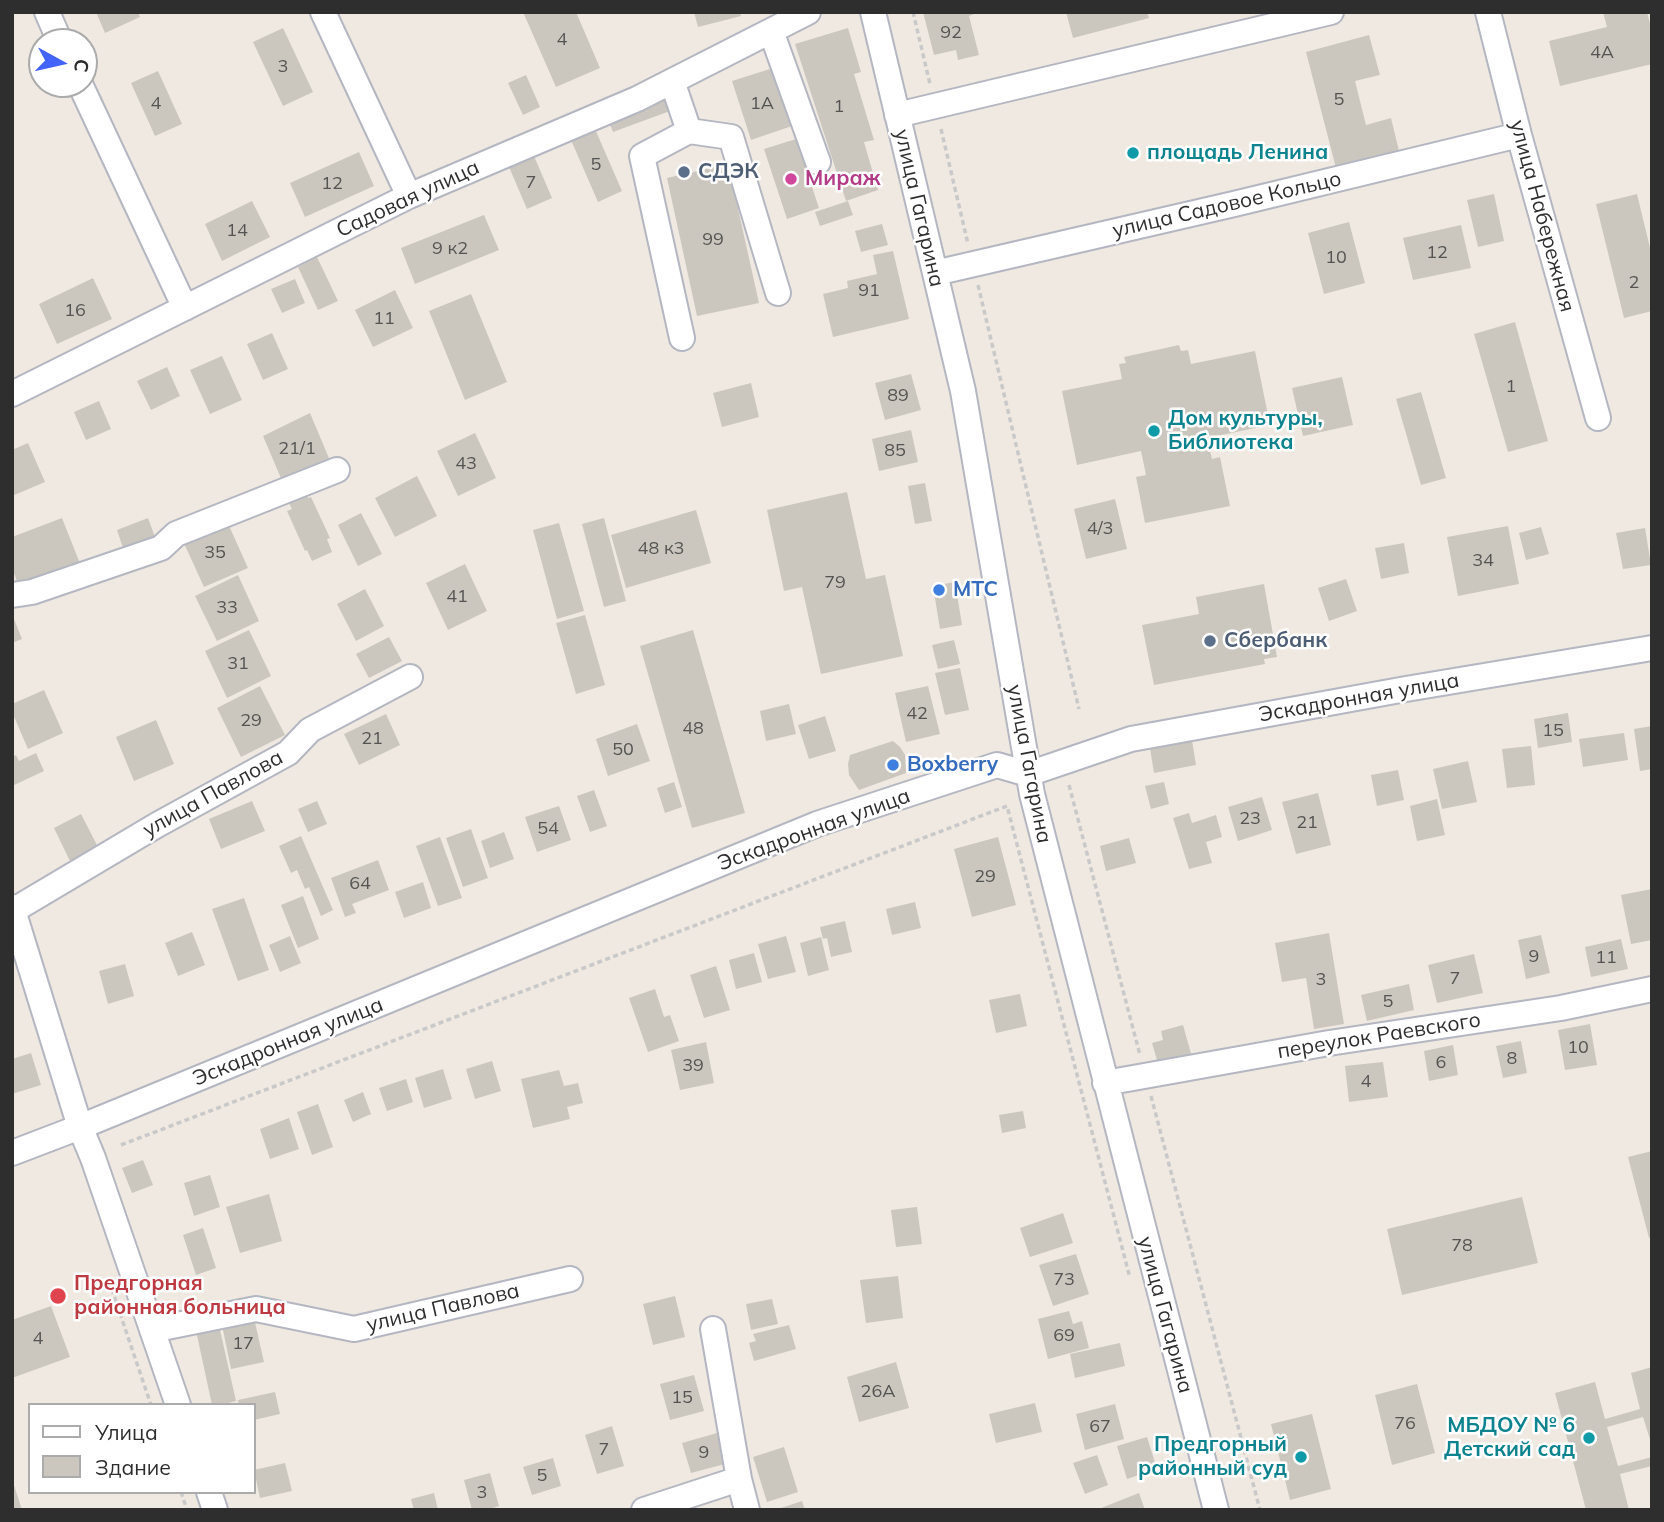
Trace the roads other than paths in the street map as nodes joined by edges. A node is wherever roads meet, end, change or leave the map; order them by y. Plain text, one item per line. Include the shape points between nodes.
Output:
1 (323, 12) edge
2 (808, 12) edge
3 (873, 12) edge
4 (1331, 12) edge
5 (1488, 12) edge
6 (771, 31) junction
7 (673, 81) junction
8 (86, 98) edge
9 (897, 115) junction
10 (690, 131) junction
11 (1519, 135) junction
12 (818, 162) dead end
13 (409, 196) junction
14 (935, 273) junction
15 (778, 293) dead end
16 (184, 308) junction
17 (682, 338) dead end
18 (12, 394) edge
19 (1598, 418) dead end
20 (337, 470) dead end
21 (12, 595) edge
22 (1652, 648) edge
23 (410, 677) dead end
24 (1028, 774) junction
25 (13, 909) edge
26 (1652, 989) edge
27 (1105, 1083) junction
28 (80, 1127) junction
29 (12, 1153) edge
30 (570, 1279) dead end
31 (713, 1329) dead end
32 (152, 1330) junction
33 (177, 1403) edge
34 (739, 1479) junction
35 (644, 1510) edge
36 (747, 1510) edge
37 (1216, 1510) edge

1 - 13 street
2 - 6 street, Садовая улица
3 - 9 street, улица Гагарина
4 - 9 street
5 - 11 street, улица Набережная
6 - 7 street, Садовая улица
6 - 12 street
7 - 10 street
7 - 13 street, Садовая улица
8 - 16 street
9 - 14 street, улица Гагарина
10 - 15 street via 731,136
10 - 17 street via 642,156
11 - 14 street, улица Садовое Кольцо
11 - 19 street, улица Набережная
13 - 16 street, Садовая улица
14 - 24 street, улица Гагарина via 962,391
16 - 18 street, Садовая улица
20 - 21 street via 176,534 161,548
22 - 24 street, Эскадронная улица via 1132,739
23 - 25 street, улица Павлова via 310,730 288,753
24 - 27 street, улица Гагарина
24 - 28 street, Эскадронная улица via 997,765 817,824
25 - 28 street, улица Павлова
26 - 27 street, переулок Раевского
27 - 37 street, улица Гагарина
28 - 29 street, Эскадронная улица
28 - 32 street, улица Павлова
30 - 32 street, улица Павлова via 354,1329 256,1309
31 - 34 street
32 - 33 street, улица Павлова
34 - 35 street
34 - 36 street

